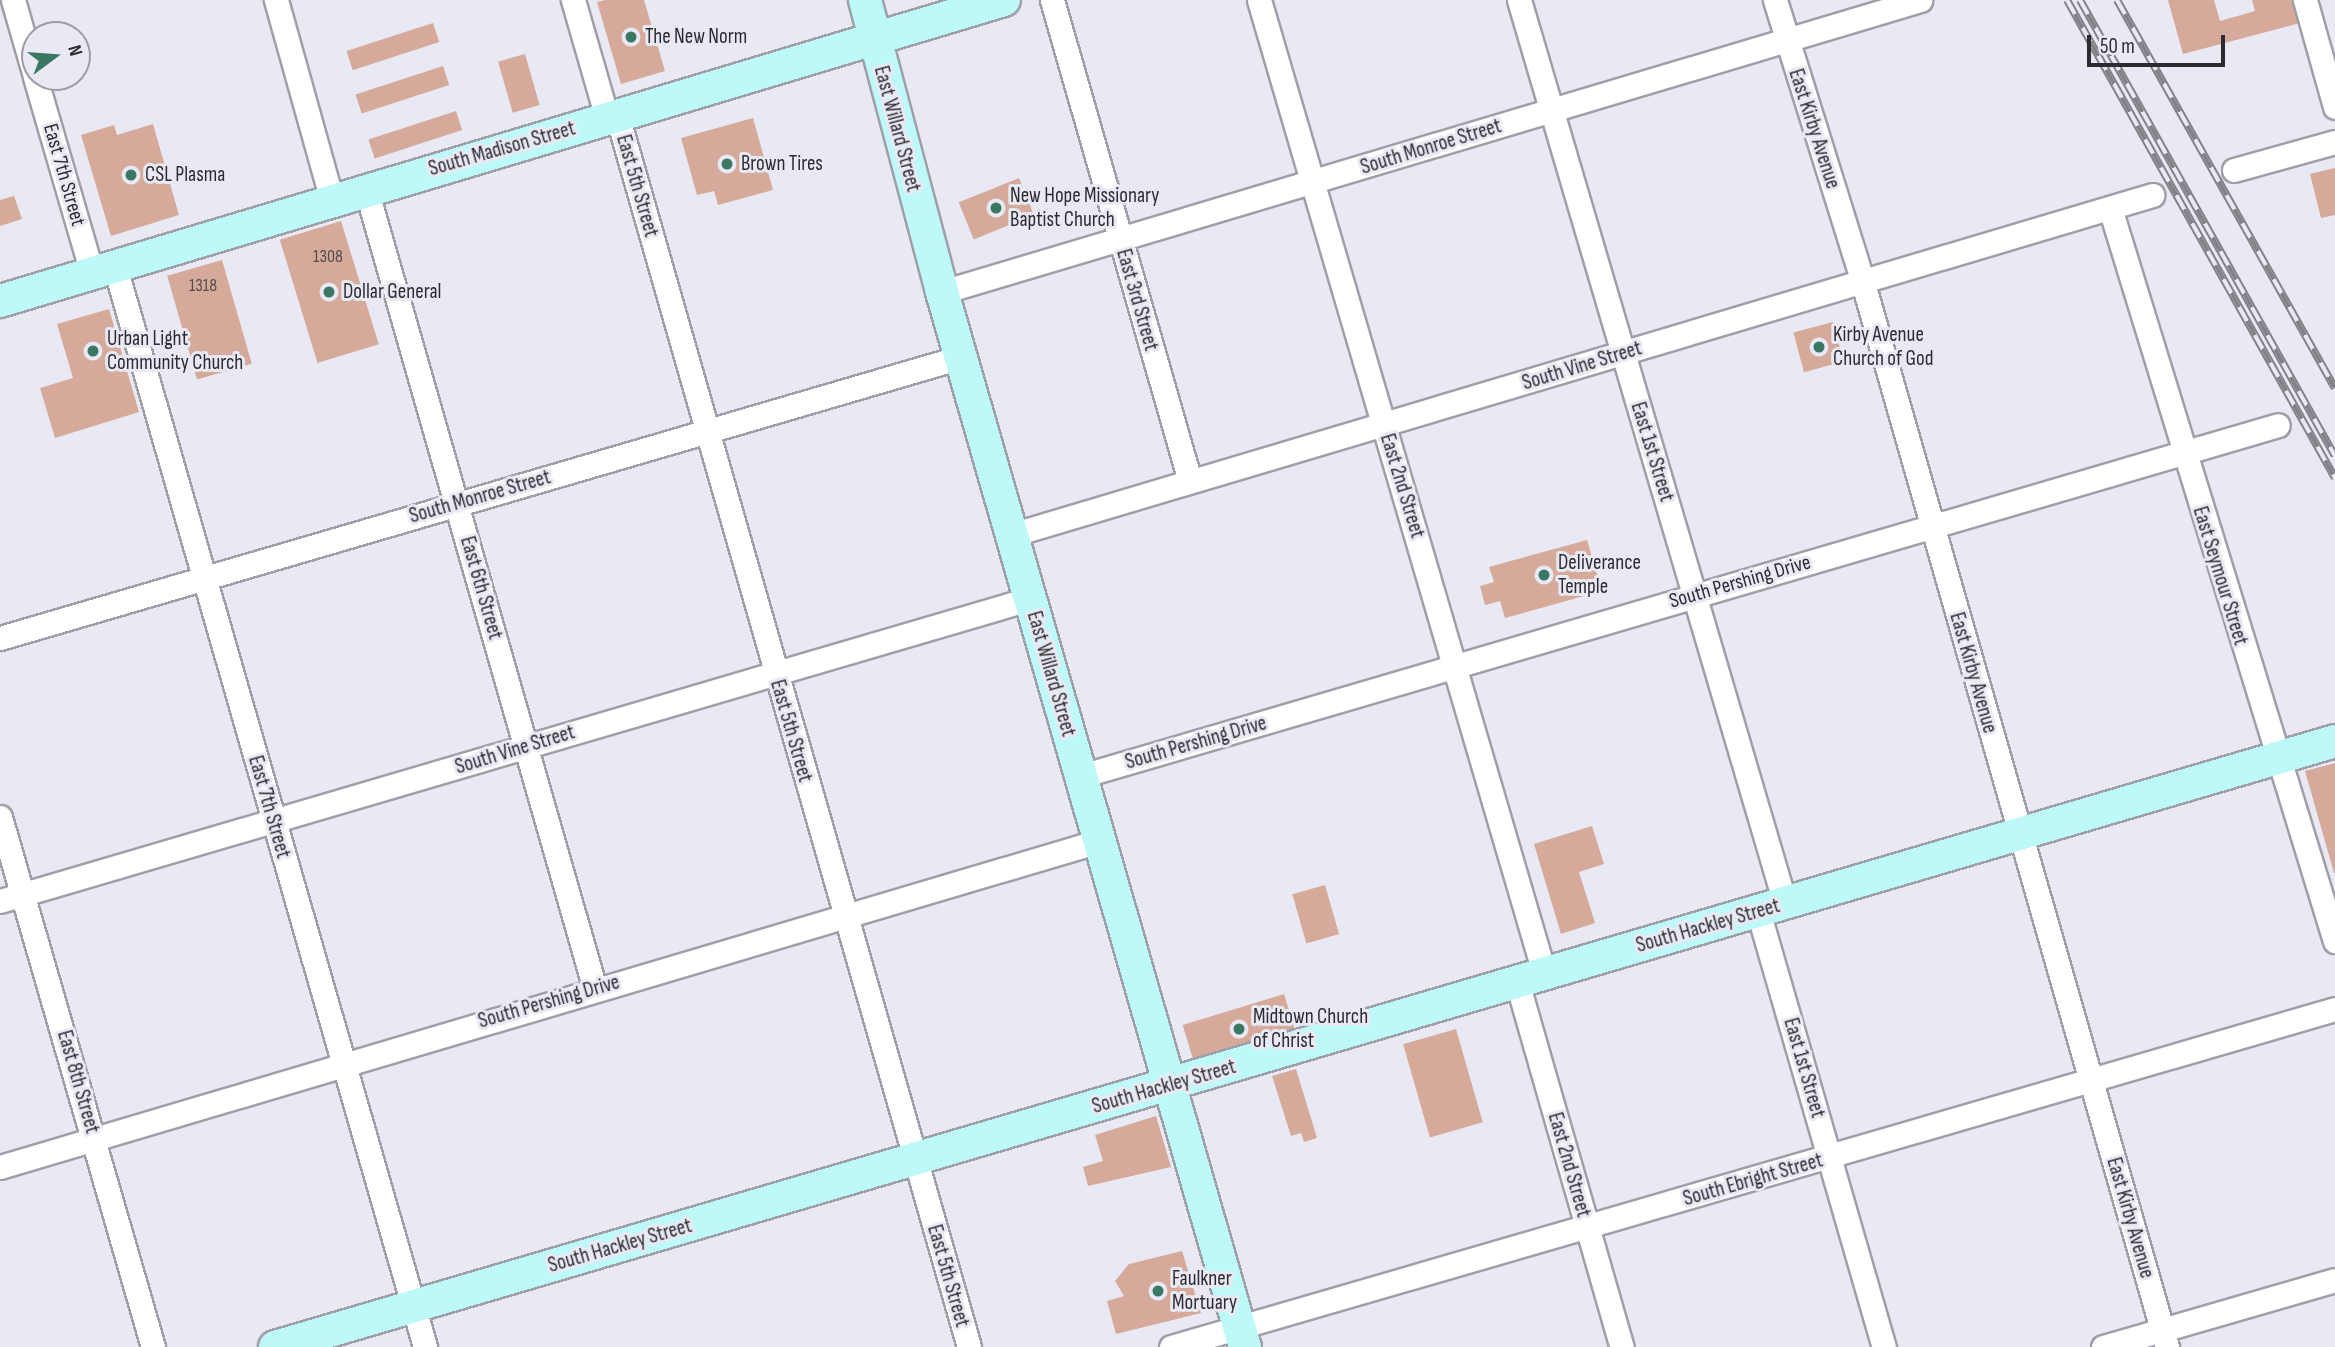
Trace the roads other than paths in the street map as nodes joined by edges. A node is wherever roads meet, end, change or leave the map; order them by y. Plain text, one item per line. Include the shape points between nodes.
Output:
1 (13, 0) edge
2 (276, 0) edge
3 (573, 0) edge
4 (865, 0) edge
5 (1004, 0) edge
6 (1052, 0) edge
7 (1259, 0) edge
8 (1519, 0) edge
9 (1775, 0) edge
10 (1920, 0) edge
11 (2305, 0) edge
12 (21, 28) edge
13 (875, 37) junction
14 (1787, 40) junction
15 (40, 91) edge
16 (2335, 107) edge
17 (1553, 111) junction
18 (612, 116) junction
19 (2335, 142) edge
20 (2234, 170) dead end
21 (1314, 183) junction
22 (366, 189) junction
23 (2152, 195) dead end
24 (332, 200) junction
25 (2110, 208) junction
26 (1119, 239) junction
27 (104, 270) junction
28 (1863, 283) junction
29 (942, 292) junction
30 (0, 301) edge
31 (1623, 354) junction
32 (961, 357) junction
33 (1384, 425) junction
34 (2278, 425) dead end
35 (705, 431) junction
36 (2183, 451) junction
37 (1189, 479) junction
38 (457, 503) junction
39 (1932, 526) junction
40 (1011, 535) junction
41 (202, 579) junction
42 (1695, 596) junction
43 (1029, 599) junction
44 (0, 638) edge
45 (1455, 666) junction
46 (774, 672) junction
47 (2335, 741) edge
48 (524, 747) junction
49 (2275, 758) junction
50 (1081, 776) junction
51 (0, 817) edge
52 (273, 821) junction
53 (2019, 834) junction
54 (1100, 841) junction
55 (23, 894) junction
56 (0, 901) edge
57 (1771, 907) junction
58 (845, 916) junction
59 (2335, 941) edge
60 (1531, 978) junction
61 (595, 989) junction
62 (2335, 1009) edge
63 (343, 1064) junction
64 (2091, 1081) junction
65 (1169, 1085) junction
66 (94, 1140) junction
67 (1830, 1157) junction
68 (915, 1160) junction
69 (0, 1167) edge
70 (1588, 1228) junction
71 (2335, 1280) edge
72 (414, 1307) junction
73 (1243, 1338) edge
74 (2165, 1339) edge
75 (153, 1347) edge
76 (275, 1347) edge
77 (425, 1347) edge
78 (969, 1347) edge
79 (1171, 1347) edge
80 (1622, 1347) edge
81 (1884, 1347) edge
82 (2103, 1347) edge

1 - 12 street, East 7th Street
2 - 24 street
3 - 18 street, East 5th Street
4 - 13 street, East Willard Street
5 - 13 street, South Madison Street
6 - 26 street, East 3rd Street
7 - 21 street, East 2nd Street
8 - 17 street, East 1st Street
9 - 14 street, East Kirby Avenue
10 - 14 street, South Monroe Street
11 - 16 street
13 - 18 street, South Madison Street
13 - 29 street, East Willard Street
14 - 17 street, South Monroe Street
14 - 28 street, East Kirby Avenue
15 - 27 street, East 7th Street
17 - 21 street, South Monroe Street
17 - 31 street, East 1st Street
18 - 22 street, South Madison Street
18 - 35 street, East 5th Street
19 - 20 street
21 - 26 street, South Monroe Street
21 - 33 street, East 2nd Street
22 - 24 street, South Madison Street
22 - 38 street, East 6th Street
23 - 25 street, South Vine Street
24 - 27 street, South Madison Street
25 - 28 street, South Vine Street
25 - 36 street, East Seymour Street
26 - 29 street, South Monroe Street
26 - 37 street, East 3rd Street
27 - 30 street, South Madison Street
27 - 41 street, East 7th Street
28 - 31 street, South Vine Street
28 - 39 street, East Kirby Avenue
29 - 32 street, East Willard Street
31 - 33 street, South Vine Street
31 - 42 street, East 1st Street
32 - 35 street, South Monroe Street
32 - 40 street, East Willard Street
33 - 37 street, South Vine Street
33 - 45 street, East 2nd Street
34 - 36 street, South Pershing Drive
35 - 38 street, South Monroe Street
35 - 46 street, East 5th Street
36 - 39 street, South Pershing Drive
36 - 49 street, East Seymour Street
37 - 40 street, South Vine Street
38 - 41 street, South Monroe Street
38 - 48 street, East 6th Street
39 - 42 street, South Pershing Drive
39 - 53 street, East Kirby Avenue
40 - 43 street, East Willard Street
41 - 44 street, South Monroe Street
41 - 52 street, East 7th Street
42 - 45 street, South Pershing Drive
42 - 57 street, East 1st Street
43 - 46 street, South Vine Street
43 - 50 street, East Willard Street
45 - 50 street, South Pershing Drive
45 - 60 street, East 2nd Street
46 - 48 street, South Vine Street
46 - 58 street, East 5th Street
47 - 49 street, South Hackley Street
48 - 52 street, South Vine Street
48 - 61 street, East 6th Street
49 - 53 street, South Hackley Street
49 - 59 street, East Seymour Street via 2294,800
50 - 54 street, East Willard Street
51 - 55 street, East 8th Street
52 - 55 street, South Vine Street
52 - 63 street, East 7th Street
53 - 57 street, South Hackley Street
53 - 64 street, East Kirby Avenue
54 - 58 street, South Pershing Drive
54 - 65 street, East Willard Street
55 - 56 street, South Vine Street
55 - 66 street, East 8th Street
57 - 60 street, South Hackley Street
57 - 67 street, East 1st Street
58 - 61 street, South Pershing Drive
58 - 68 street, East 5th Street
60 - 65 street, South Hackley Street
60 - 70 street, East 2nd Street
61 - 63 street, South Pershing Drive
62 - 64 street, South Ebright Street
63 - 66 street, South Pershing Drive
63 - 72 street, East 7th Street
64 - 67 street, South Ebright Street
64 - 74 street, East Kirby Avenue
65 - 68 street, South Hackley Street
65 - 73 street, East Willard Street
66 - 69 street, South Pershing Drive
66 - 75 street, East 8th Street
67 - 70 street, South Ebright Street
67 - 81 street, East 1st Street
68 - 72 street, South Hackley Street
68 - 78 street, East 5th Street
70 - 73 street, South Ebright Street
70 - 80 street, East 2nd Street
71 - 74 street
72 - 76 street, South Hackley Street
72 - 77 street, East 7th Street
73 - 79 street, South Ebright Street
74 - 82 street

